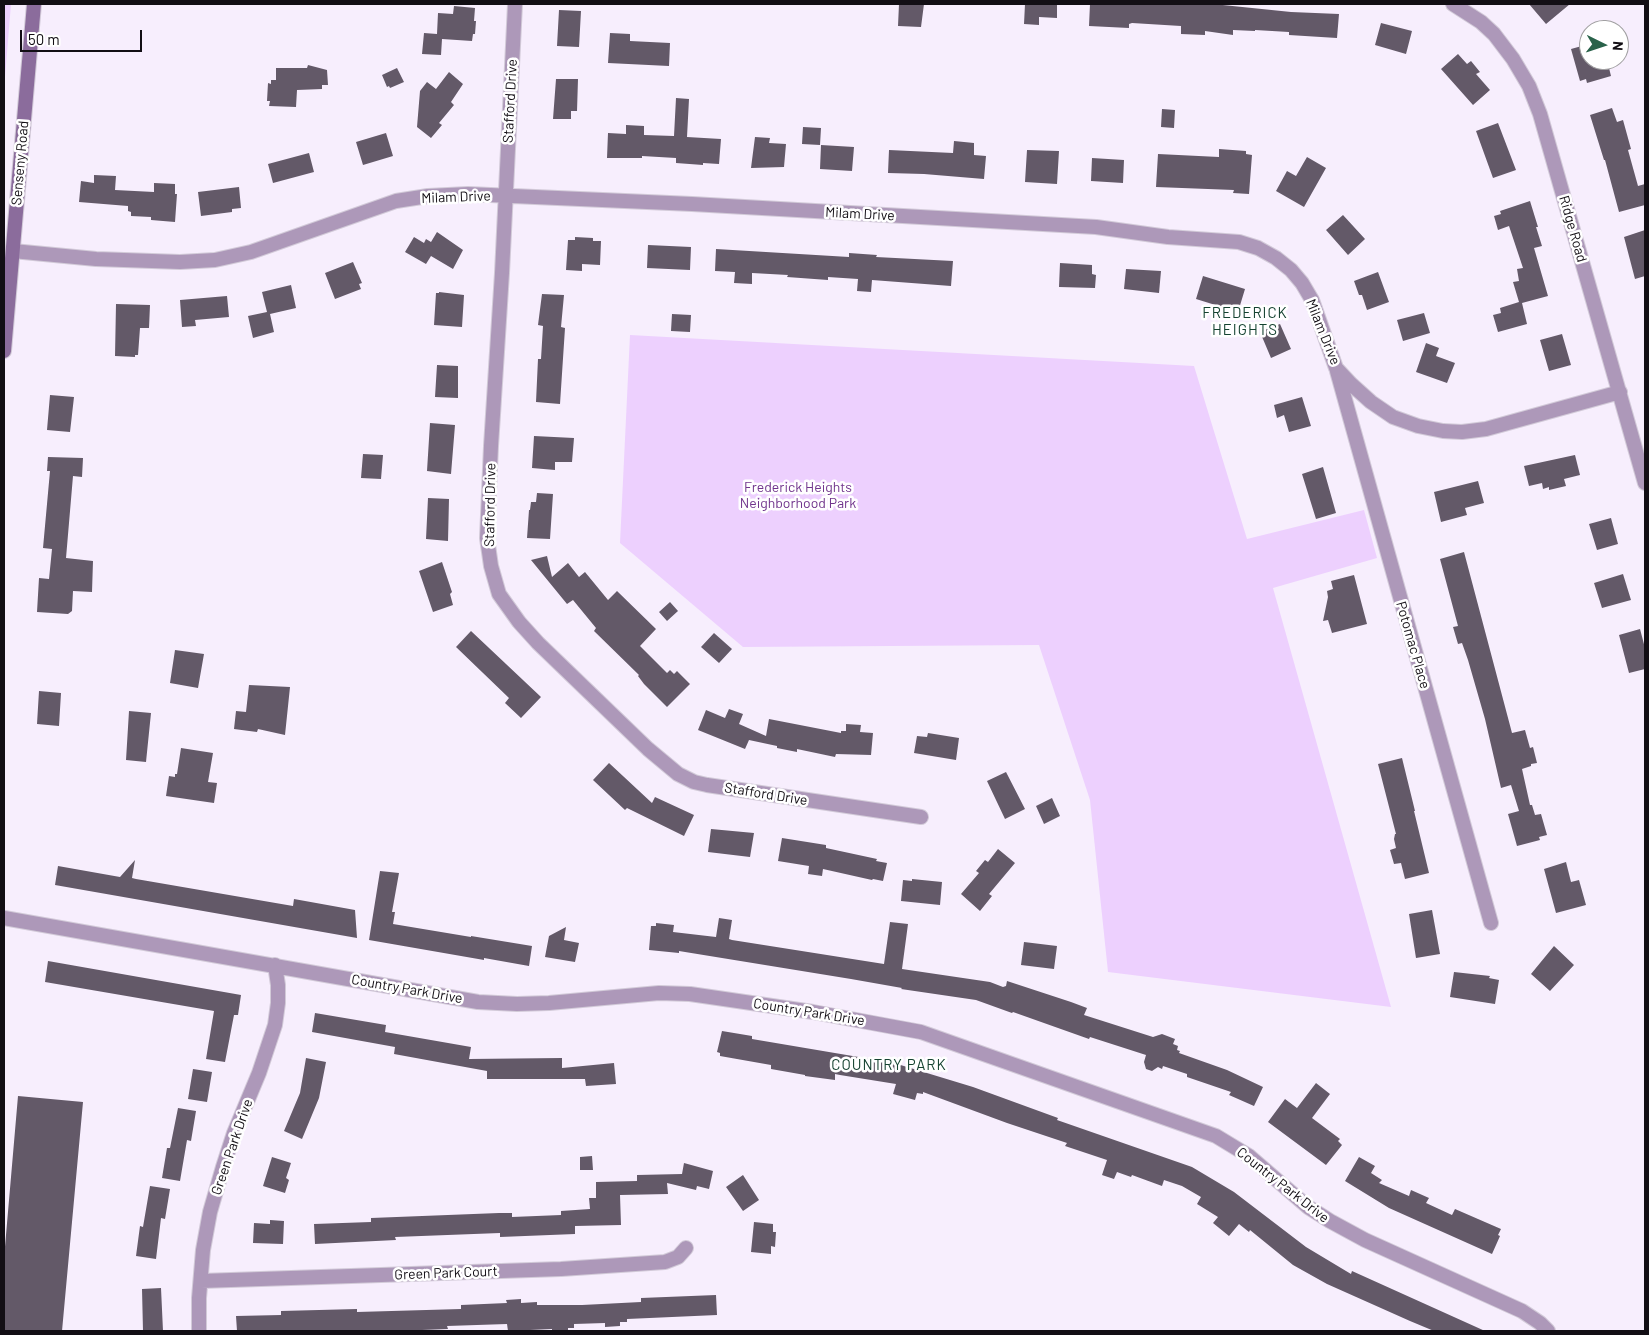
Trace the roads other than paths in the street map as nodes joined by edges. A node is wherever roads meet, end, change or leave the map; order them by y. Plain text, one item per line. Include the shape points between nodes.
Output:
1 (34, 4) edge
2 (515, 4) edge
3 (1453, 4) edge
4 (506, 195) junction
5 (13, 251) junction
6 (4, 351) edge
7 (1336, 368) junction
8 (1620, 392) junction
9 (1645, 483) edge
10 (922, 817) dead end
11 (4, 918) edge
12 (1491, 923) dead end
13 (275, 965) junction
14 (686, 1248) dead end
15 (201, 1281) junction
16 (199, 1331) edge
17 (1548, 1331) edge

1 - 5 main road, Senseny Road
2 - 4 street, Stafford Drive
3 - 8 street, Ridge Road via 1494,34 1528,86 1540,114
4 - 5 street, Milam Drive via 428,196 396,201 251,252 215,260 96,259
4 - 7 street, Milam Drive via 1096,227 1239,242 1276,258 1302,282 1312,300
4 - 10 street, Stafford Drive via 487,538 499,594 538,642 678,774 707,785
5 - 6 main road, Senseny Road
7 - 8 street, Milam Drive via 1371,402 1393,417 1443,431 1486,429
7 - 12 street, Potomac Place
8 - 9 street, Ridge Road
11 - 13 street, Country Park Drive
13 - 15 street, Green Park Drive via 278,1003 274,1025 223,1166 210,1212
13 - 17 street, Country Park Drive via 478,1002 549,1004 650,993 690,994 921,1032 1216,1136 1249,1156 1330,1221 1364,1240 1522,1311
14 - 15 street, Green Park Court via 678,1257 665,1262 561,1269
15 - 16 street, Green Park Drive

